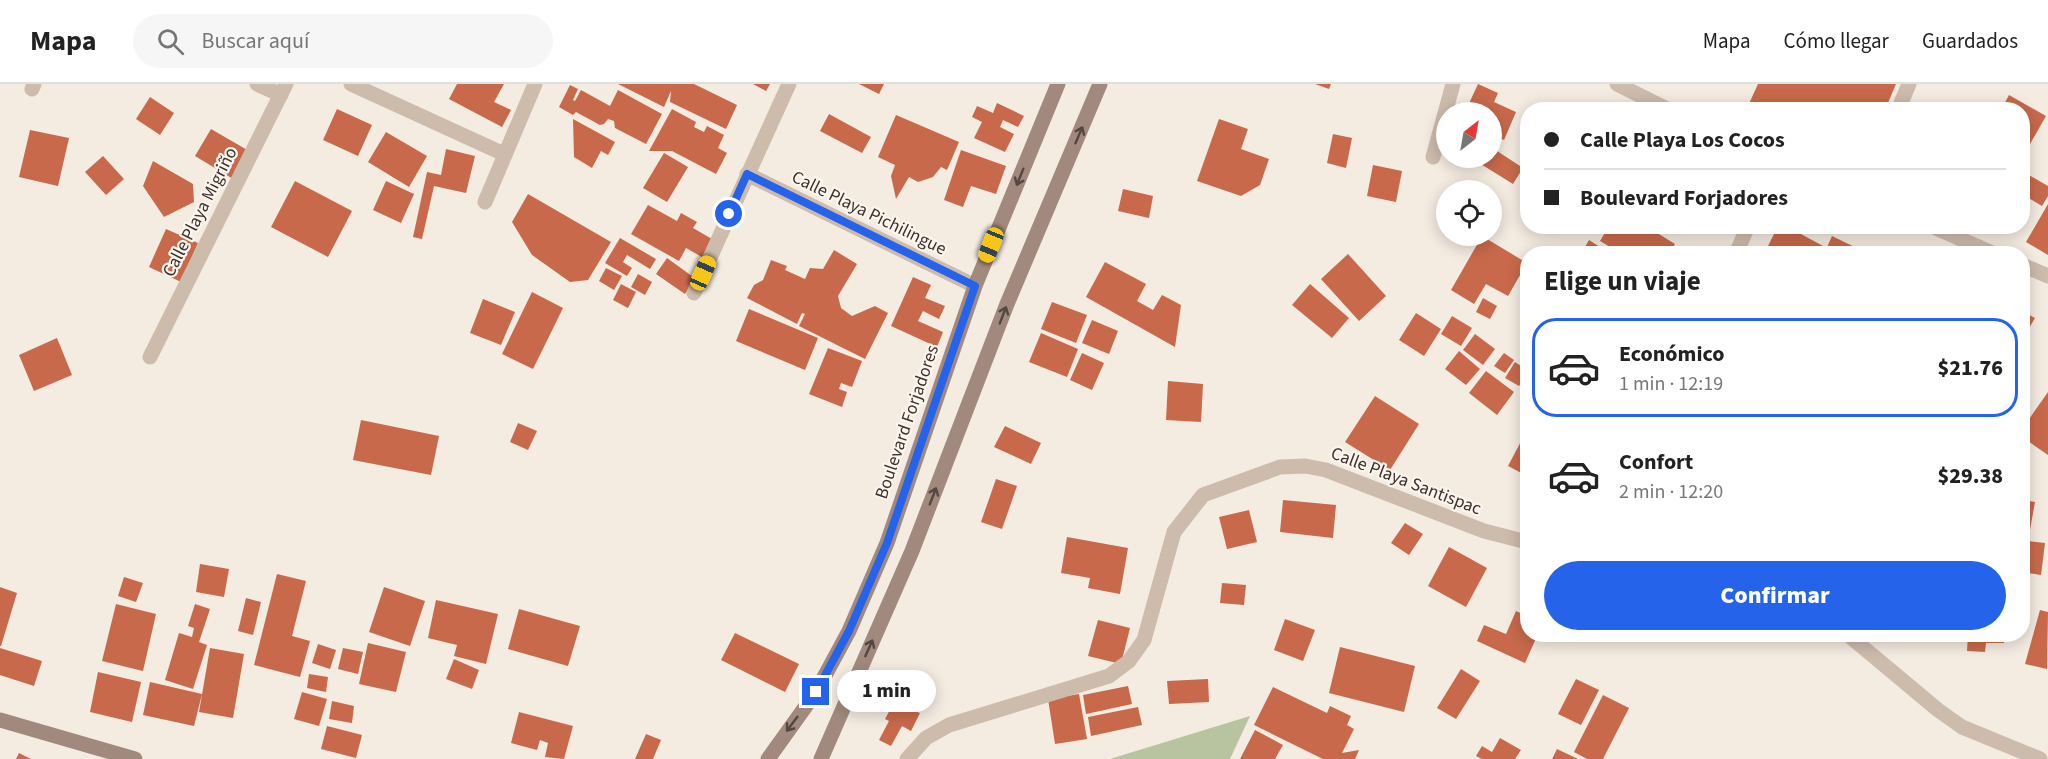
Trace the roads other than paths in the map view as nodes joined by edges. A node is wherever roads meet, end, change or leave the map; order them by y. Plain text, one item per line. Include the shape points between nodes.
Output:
1 (257, 84) edge
2 (351, 84) edge
3 (535, 84) edge
4 (789, 84) edge
5 (1058, 84) edge
6 (1100, 84) edge
7 (1453, 84) edge
8 (1617, 84) edge
9 (1909, 84) edge
10 (283, 90) edge
11 (1653, 102) edge
12 (1901, 102) edge
13 (504, 154) junction
14 (1433, 158) dead end
15 (747, 174) junction
16 (484, 202) dead end
17 (1949, 234) edge
18 (1977, 246) edge
19 (2030, 268) edge
20 (2048, 276) edge
21 (975, 286) junction
22 (694, 292) dead end
23 (150, 357) dead end
24 (1520, 540) edge
25 (1857, 642) edge
26 (0, 720) edge
27 (135, 759) edge
28 (768, 759) edge
29 (820, 759) edge
30 (908, 759) edge
31 (2040, 759) edge

1 - 10 street
2 - 13 street
3 - 13 street
4 - 15 street
5 -> 21 main road, Boulevard Forjadores
29 -> 6 main road via 912,551 1007,304
7 - 14 street
8 - 11 street
9 - 12 street
10 - 23 street, Calle Playa Migriño
13 - 16 street
15 - 21 street, Calle Playa Pichilingue
15 - 22 street
17 - 18 street
19 - 20 street
21 -> 28 main road, Boulevard Forjadores via 887,543 849,631 816,692
24 - 30 street, Calle Playa Santispac via 1484,531 1326,470 1280,467 1203,495 1190,510 1174,532 1144,640 1129,661 1109,676 949,725 926,738
25 - 31 street via 1962,727
26 - 27 main road

